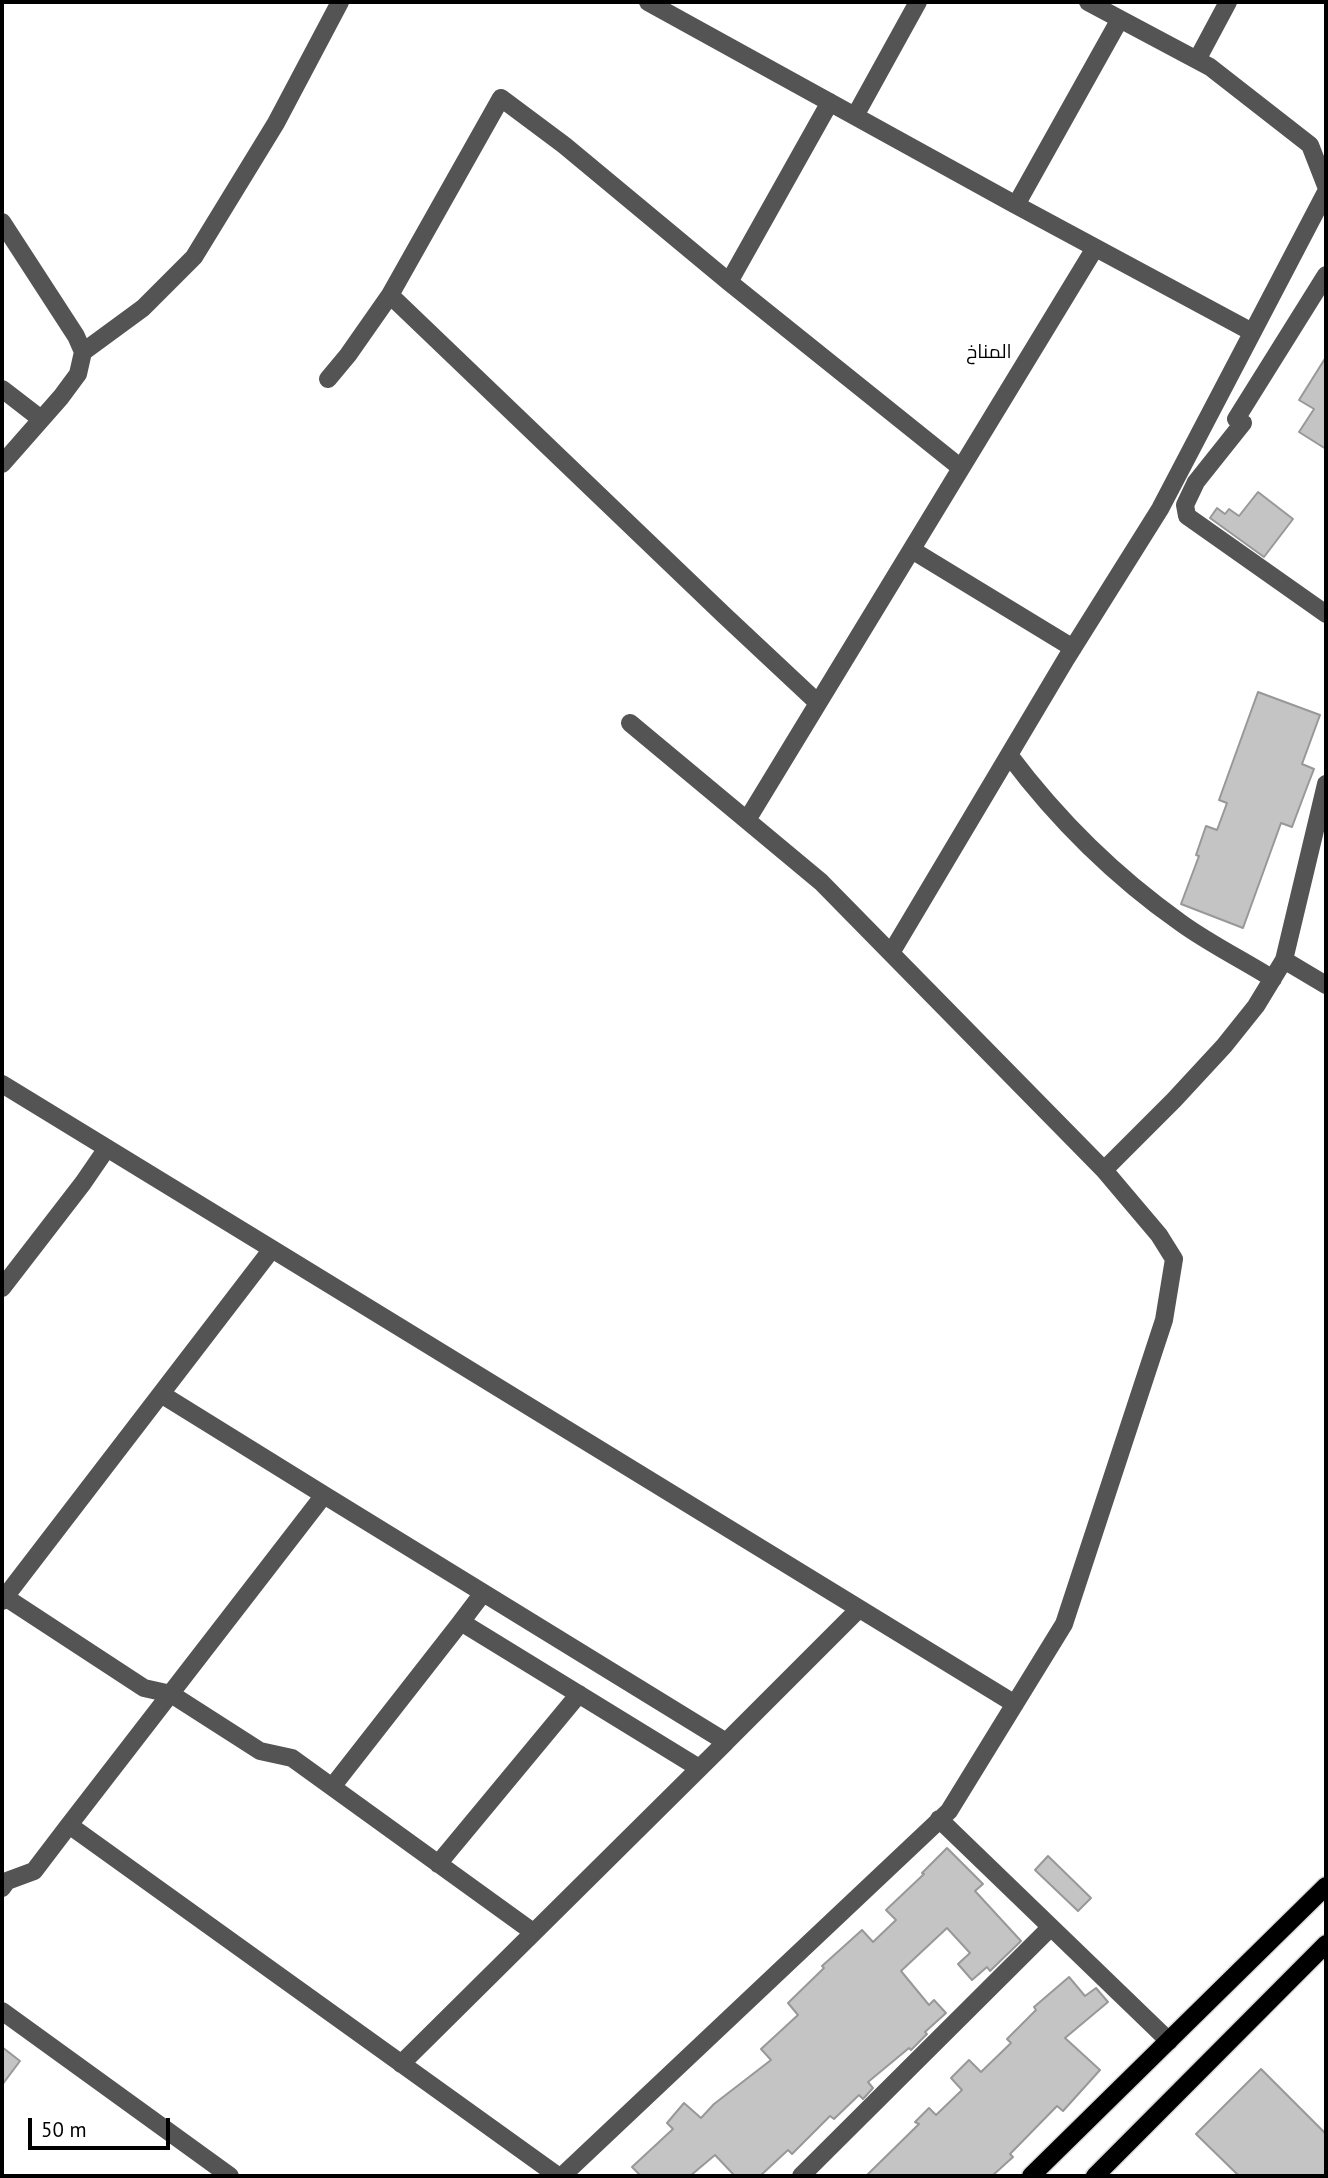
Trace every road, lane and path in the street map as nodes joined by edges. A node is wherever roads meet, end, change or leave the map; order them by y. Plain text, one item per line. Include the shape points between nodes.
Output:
1 (340, 2) edge
2 (648, 2) edge
3 (918, 2) edge
4 (1088, 2) edge
5 (1228, 2) edge
6 (1121, 19) junction
7 (1197, 60) junction
8 (830, 102) junction
9 (855, 116) junction
10 (1326, 186) edge
11 (1326, 192) edge
12 (1016, 205) junction
13 (2, 222) edge
14 (1096, 248) junction
15 (1326, 275) edge
16 (729, 282) junction
17 (390, 295) junction
18 (1252, 332) junction
19 (83, 352) junction
20 (328, 379) dead end
21 (2, 389) edge
22 (41, 419) junction
23 (5, 452) edge
24 (961, 468) junction
25 (912, 550) junction
26 (1326, 614) edge
27 (1073, 648) junction
28 (818, 703) junction
29 (630, 723) dead end
30 (1009, 755) junction
31 (1326, 784) edge
32 (747, 820) junction
33 (891, 953) junction
34 (1284, 960) junction
35 (1273, 979) junction
36 (1326, 985) edge
37 (2, 1084) edge
38 (107, 1148) junction
39 (1104, 1170) junction
40 (272, 1249) junction
41 (2, 1288) edge
42 (161, 1394) junction
43 (324, 1495) junction
44 (483, 1593) junction
45 (3, 1598) edge
46 (859, 1609) junction
47 (461, 1622) junction
48 (171, 1694) junction
49 (579, 1694) junction
50 (1015, 1703) junction
51 (726, 1742) junction
52 (699, 1768) junction
53 (332, 1787) junction
54 (939, 1819) junction
55 (69, 1825) junction
56 (438, 1864) junction
57 (1326, 1886) edge
58 (2, 1888) edge
59 (1051, 1927) junction
60 (533, 1932) junction
61 (1326, 1944) edge
62 (2, 2011) edge
63 (1169, 2041) junction
64 (401, 2064) junction
65 (230, 2176) edge
66 (560, 2176) edge
67 (801, 2176) edge
68 (1031, 2176) edge
69 (1096, 2176) edge

1 - 19 street via 276,123 194,257 143,308
2 - 8 street
3 - 9 street
4 - 6 street
5 - 7 street
6 - 7 street
6 - 12 street
7 - 10 street via 1310,145
8 - 9 street
8 - 16 street
9 - 12 street
11 - 18 street
12 - 14 street
13 - 19 street
14 - 18 street
14 - 24 street
15 - 26 street via 1236,419 1243,423 1196,482 1185,505 1188,516
16 - 17 street via 501,98
16 - 24 street
17 - 20 street
17 - 28 street
18 - 27 street via 1160,509
19 - 22 street via 78,374
21 - 22 street
22 - 23 street
24 - 25 street
25 - 27 street
25 - 28 street
27 - 30 street
28 - 32 street
29 - 32 street
30 - 33 street
30 - 35 street via 1036,792 1112,869 1182,924
31 - 34 street
32 - 33 street via 821,882
33 - 39 street
34 - 35 street
34 - 36 street
35 - 39 street via 1224,1046
37 - 38 street
38 - 40 street
38 - 41 street
39 - 50 street via 1174,1259 1164,1320 1064,1624
40 - 42 street
40 - 46 street
42 - 43 street
42 - 45 street
43 - 44 street
43 - 48 street
44 - 47 street
44 - 51 street
45 - 48 street via 144,1688
46 - 50 street
46 - 51 street
47 - 49 street
47 - 53 street
48 - 53 street via 260,1751 292,1758
48 - 55 street
49 - 52 street
49 - 56 street
50 - 54 street
51 - 52 street
52 - 60 street
53 - 56 street
54 - 59 street
54 - 66 street
55 - 58 street via 34,1871 7,1881
55 - 64 street
56 - 60 street
57 - 63 main road
59 - 63 street
59 - 67 street
60 - 64 street
61 - 69 main road
62 - 65 street
63 - 68 main road
64 - 66 street

